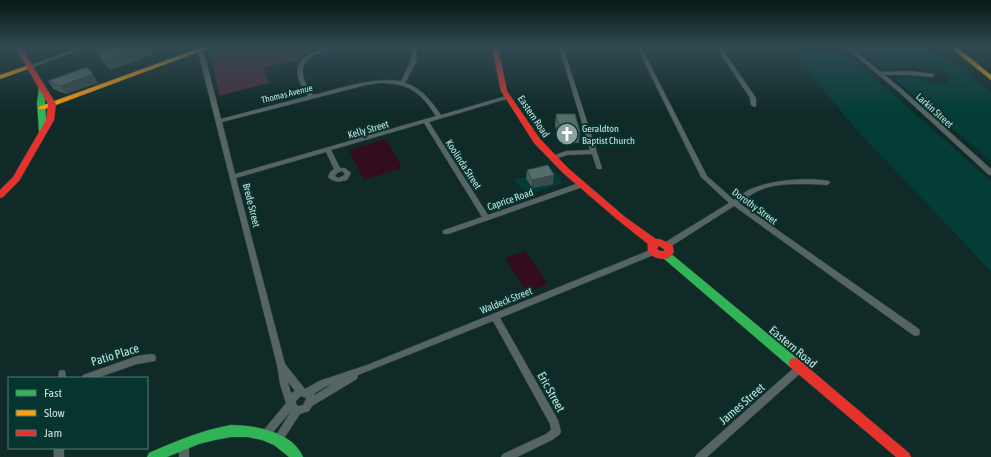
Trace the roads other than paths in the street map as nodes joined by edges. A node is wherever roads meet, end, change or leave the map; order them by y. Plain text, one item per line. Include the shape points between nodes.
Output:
1 (25, 68) edge
2 (30, 68) edge
3 (151, 68) edge
4 (205, 68) edge
5 (302, 68) edge
6 (410, 68) edge
7 (500, 68) edge
8 (568, 68) edge
9 (650, 68) edge
10 (733, 68) edge
11 (874, 68) edge
12 (979, 68) edge
13 (881, 74) junction
14 (932, 75) dead end
15 (0, 77) edge
16 (991, 78) edge
17 (402, 84) junction
18 (42, 87) junction
19 (311, 97) junction
20 (508, 97) junction
21 (52, 104) junction
22 (754, 105) dead end
23 (42, 107) junction
24 (440, 117) junction
25 (219, 121) junction
26 (425, 122) junction
27 (43, 132) junction
28 (328, 150) junction
29 (594, 152) junction
30 (552, 158) junction
31 (599, 168) dead end
32 (338, 170) dead end
33 (991, 173) edge
34 (233, 177) junction
35 (827, 183) dead end
36 (581, 184) junction
37 (0, 195) edge
38 (734, 203) junction
39 (486, 217) junction
40 (446, 232) dead end
41 (667, 245) junction
42 (654, 248) junction
43 (666, 255) junction
44 (495, 316) junction
45 (916, 332) dead end
46 (152, 358) dead end
47 (281, 365) junction
48 (368, 368) junction
49 (800, 368) junction
50 (89, 377) edge
51 (304, 393) junction
52 (310, 403) junction
53 (293, 406) junction
54 (266, 434) junction
55 (278, 440) junction
56 (184, 444) junction
57 (153, 457) edge
58 (184, 457) edge
59 (296, 457) edge
60 (506, 457) edge
61 (700, 457) edge
62 (905, 457) edge

1 - 15 main road
2 - 18 main road
3 - 21 main road
4 - 25 street, Brede Street
5 - 19 street via 300,75
6 - 17 street
7 - 20 main road, Eastern Road
8 - 29 street
9 - 38 street, Dorothy Street via 704,177
10 - 22 street via 753,98
11 - 13 street, Larkin Street
12 - 16 main road
13 - 14 street
13 - 33 street, Larkin Street
17 - 19 street, Thomas Avenue via 366,83
17 - 24 street, Thomas Avenue via 421,92
18 - 21 main road
18 - 23 main road
19 - 25 street, Thomas Avenue
20 - 24 street, Kelly Street
20 - 30 main road, Eastern Road via 537,141
21 - 23 main road
21 - 27 main road via 50,120
23 - 27 main road
24 - 26 street, Kelly Street
25 - 34 street, Brede Street
26 - 28 street, Kelly Street
26 - 39 street, Koolinda Street
27 - 37 main road via 19,175
28 - 32 street
28 - 34 street, Kelly Street
29 - 30 street via 566,153
29 - 31 street
30 - 36 main road, Eastern Road
34 - 47 street, Brede Street
35 - 38 street via 768,185 756,189
36 - 39 street, Caprice Road
36 - 42 main road, Eastern Road
38 - 41 street
38 - 45 street, Dorothy Street
39 - 40 street, Caprice Road
41 - 42 main road via 662,242
41 - 43 main road via 669,250
42 - 43 main road via 661,256
42 - 44 street, Waldeck Street
43 - 49 main road, Eastern Road
44 - 48 street, Waldeck Street
44 - 60 street, Eric Street via 555,423 556,432
46 - 50 street, Patio Place via 137,360
47 - 51 street, Brede Street
47 - 53 street, Brede Street via 286,391
48 - 51 street, Waldeck Street
48 - 52 street, Waldeck Street
49 - 61 street, James Street
49 - 62 main road, Eastern Road
51 - 52 street via 311,397
51 - 53 street via 293,397
52 - 53 street via 306,408
53 - 54 street
53 - 55 street
54 - 55 main road
54 - 56 main road via 242,430 221,432
55 - 59 main road
56 - 57 main road
56 - 58 street

